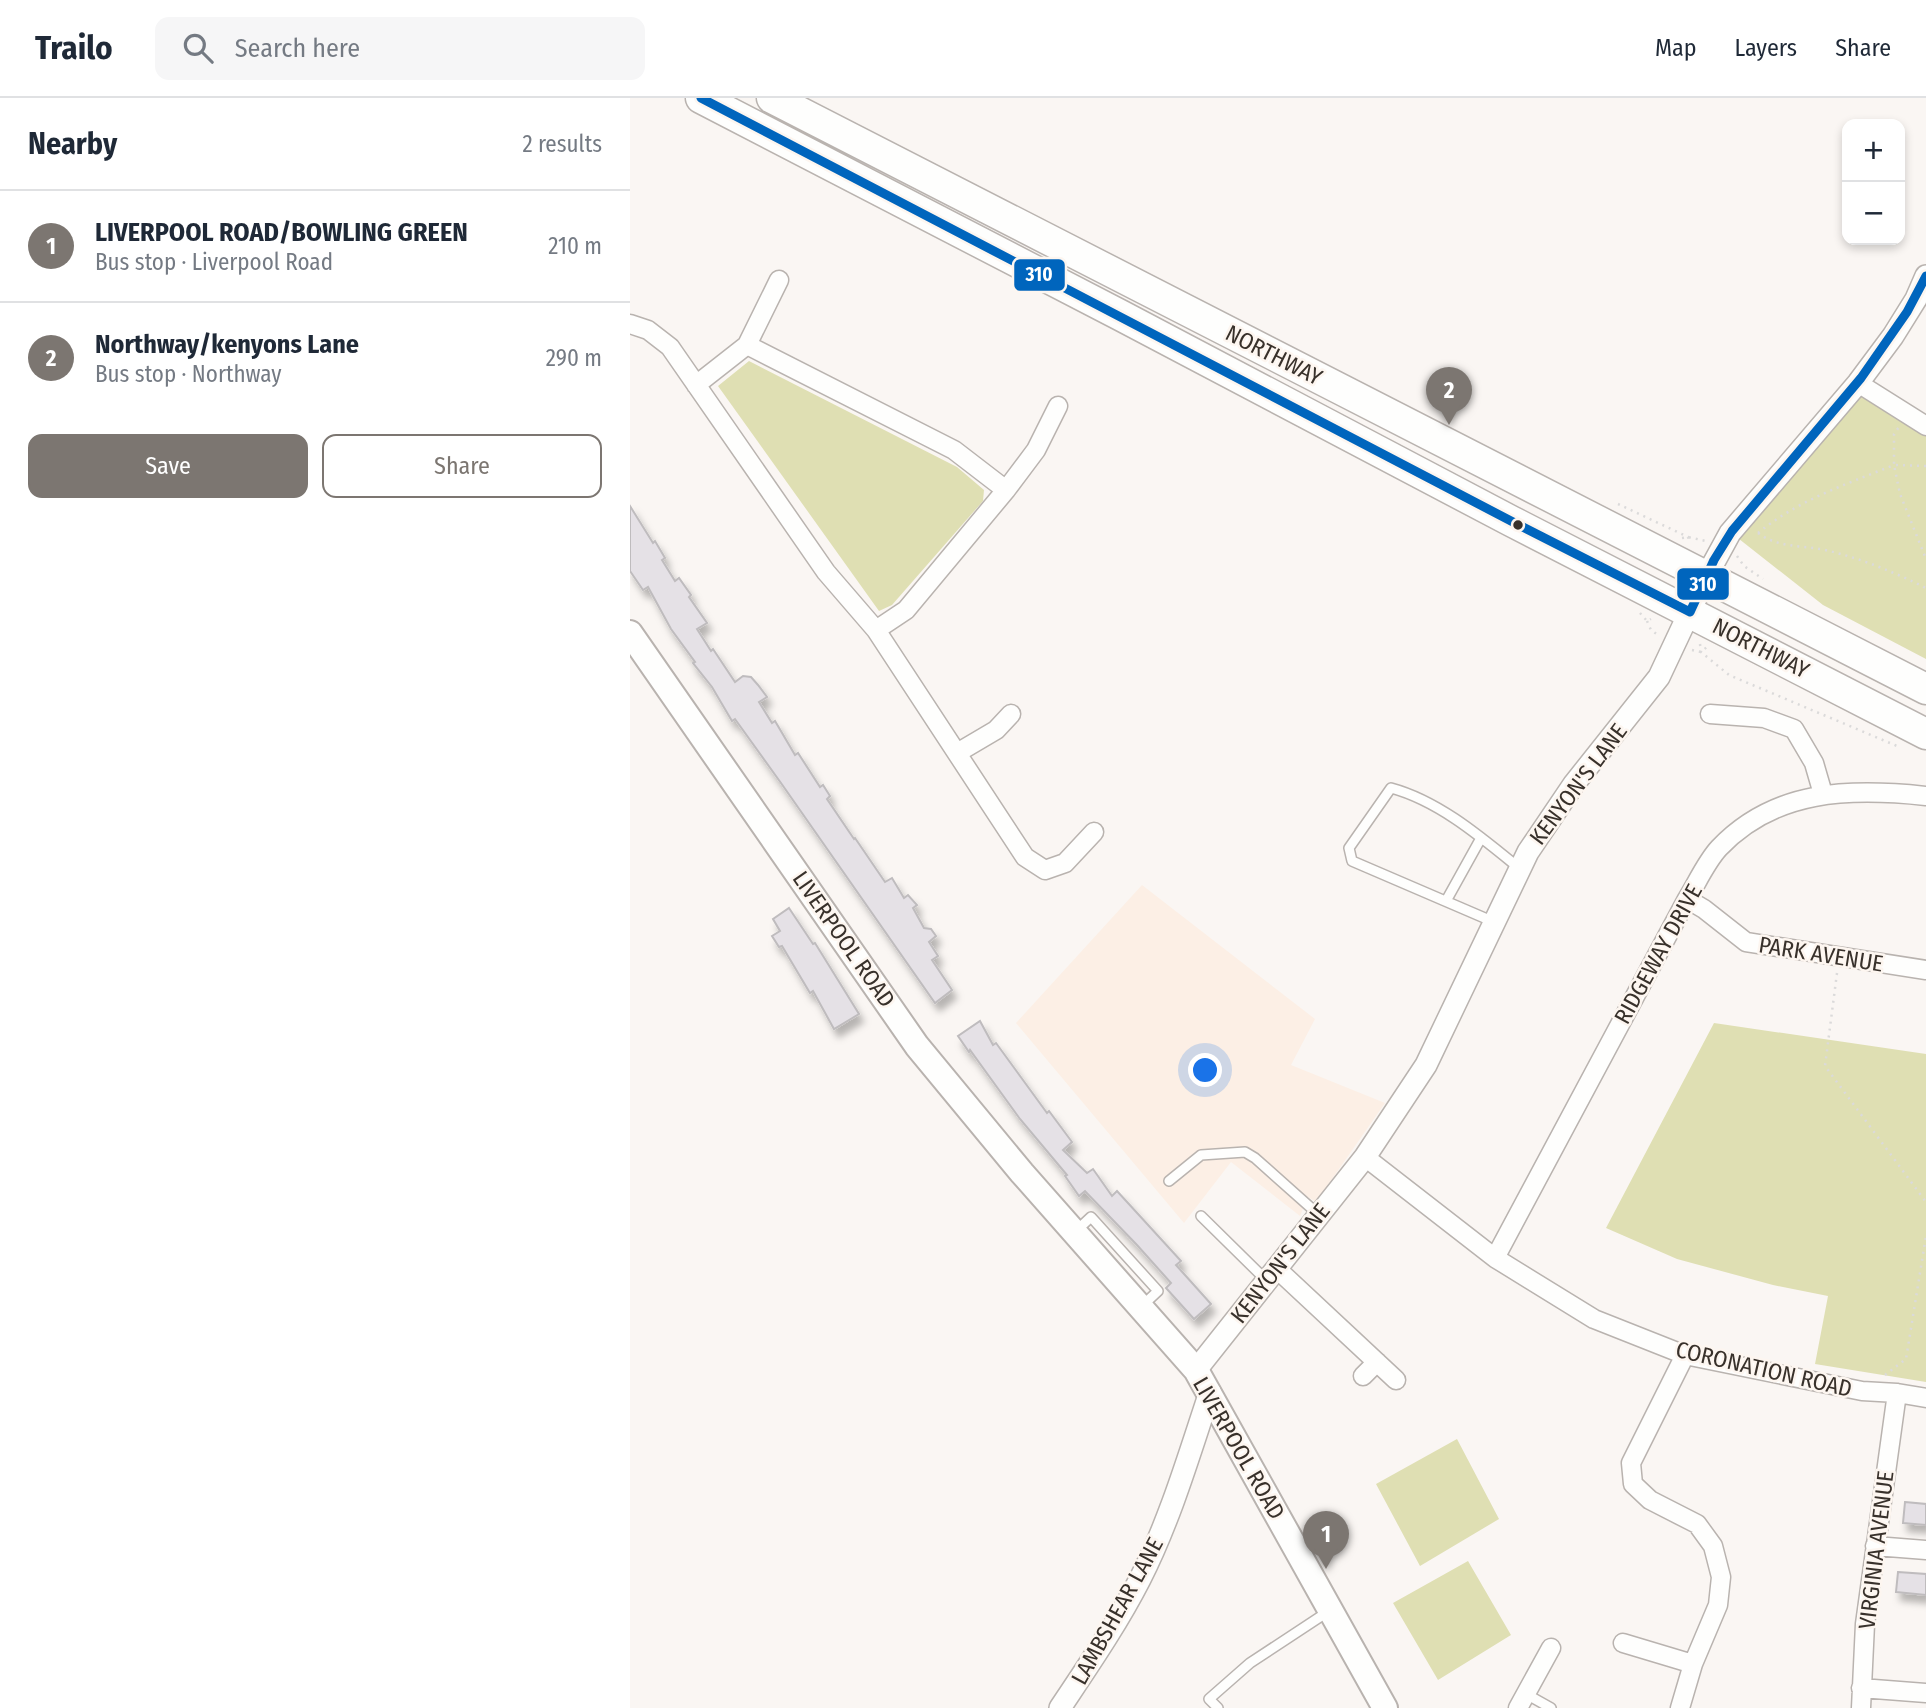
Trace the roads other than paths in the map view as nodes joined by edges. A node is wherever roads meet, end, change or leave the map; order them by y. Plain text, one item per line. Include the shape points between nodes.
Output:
1 (701, 98) edge
2 (772, 98) edge
3 (1926, 276) edge
4 (779, 280) dead end
5 (630, 324) edge
6 (747, 345) junction
7 (1858, 383) junction
8 (696, 385) junction
9 (1058, 406) dead end
10 (1926, 426) edge
11 (1006, 490) junction
12 (1706, 577) junction
13 (1690, 612) junction
14 (876, 630) junction
15 (630, 633) edge
16 (1926, 689) edge
17 (1011, 714) dead end
18 (1710, 714) dead end
19 (1914, 741) edge
20 (957, 753) junction
21 (1823, 794) junction
22 (1926, 796) edge
23 (1094, 832) dead end
24 (1481, 838) junction
25 (1520, 869) junction
26 (1687, 899) junction
27 (1446, 901) junction
28 (1494, 922) junction
29 (1926, 970) edge
30 (1365, 1157) junction
31 (1169, 1181) dead end
32 (1319, 1214) junction
33 (1201, 1216) dead end
34 (1495, 1258) junction
35 (1271, 1274) junction
36 (1685, 1355) junction
37 (1377, 1362) junction
38 (1196, 1370) junction
39 (1363, 1376) dead end
40 (1396, 1380) dead end
41 (1210, 1392) junction
42 (1897, 1393) junction
43 (1926, 1398) edge
44 (1875, 1546) junction
45 (1926, 1550) edge
46 (1331, 1610) junction
47 (1623, 1643) dead end
48 (1551, 1648) dead end
49 (1693, 1664) junction
50 (1861, 1688) junction
51 (1926, 1693) edge
52 (1522, 1701) edge
53 (1060, 1708) edge
54 (1218, 1708) edge
55 (1385, 1708) edge
56 (1551, 1708) edge
57 (1680, 1708) edge
58 (1861, 1708) edge

1 - 13 highway, NORTHWAY
2 - 12 highway, NORTHWAY
3 - 7 street, KENYON'S LANE via 1893,336
4 - 6 street
5 - 8 street via 648,330 670,347
6 - 8 street
6 - 11 street via 954,450
7 - 10 street
7 - 12 street, KENYON'S LANE via 1738,524
8 - 14 street via 826,572
9 - 11 street via 1036,450
11 - 14 street via 906,610
12 - 13 street, KENYON'S LANE
12 - 16 highway, NORTHWAY
13 - 19 highway, NORTHWAY
13 - 25 street, KENYON'S LANE via 1654,685 1574,784
14 - 20 street
15 - 38 main road, LIVERPOOL ROAD via 917,1046
17 - 20 street via 996,730
18 - 21 street via 1764,718 1794,729 1814,763
20 - 23 street via 1025,856 1045,870 1065,863
21 - 22 street, RIDGEWAY DRIVE
21 - 26 street, RIDGEWAY DRIVE via 1761,815 1735,833 1717,851
24 - 25 lane
24 - 27 lane
24 - 27 lane via 1454,818 1391,788 1349,848 1352,861
25 - 28 street, KENYON'S LANE
26 - 29 street, PARK AVENUE via 1746,942
26 - 34 street, RIDGEWAY DRIVE
27 - 28 lane
28 - 30 street, KENYON'S LANE via 1426,1065
30 - 32 street, KENYON'S LANE
30 - 34 street, CORONATION ROAD
31 - 32 lane via 1201,1155 1245,1152
32 - 35 street, KENYON'S LANE
33 - 35 lane
34 - 36 street, CORONATION ROAD via 1594,1319
35 - 37 street
35 - 38 street, KENYON'S LANE
36 - 42 street, CORONATION ROAD via 1863,1391
36 - 49 street via 1631,1463 1633,1484 1650,1500 1697,1524 1713,1546 1721,1577 1718,1605
37 - 39 street
37 - 40 street
38 - 41 main road, LIVERPOOL ROAD
41 - 46 main road, LIVERPOOL ROAD
41 - 53 street, LAMBSHEAR LANE via 1161,1534 1108,1635
42 - 43 street, CORONATION ROAD
42 - 44 street, VIRGINIA AVENUE
44 - 45 street
44 - 50 street, VIRGINIA AVENUE
46 - 54 lane via 1250,1663 1209,1699
46 - 55 main road, LIVERPOOL ROAD
47 - 49 street
48 - 52 street
49 - 57 street
50 - 51 street
50 - 58 street, VIRGINIA AVENUE
52 - 56 lane

